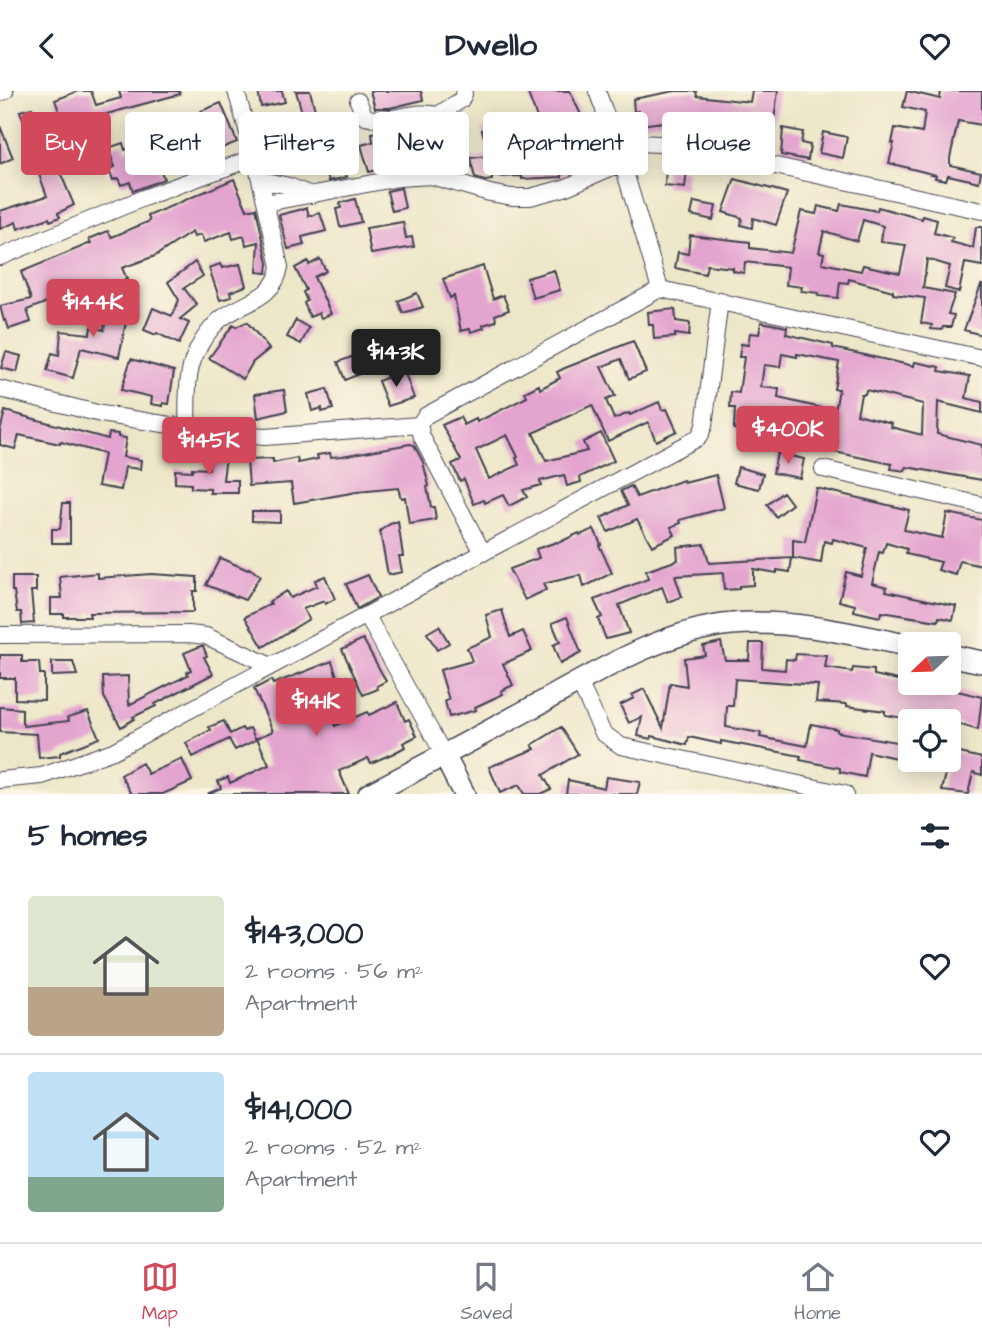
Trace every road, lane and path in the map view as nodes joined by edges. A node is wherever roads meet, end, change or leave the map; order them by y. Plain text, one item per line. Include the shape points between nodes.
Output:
1 (236, 91) edge
2 (597, 91) edge
3 (464, 94) dead end
4 (358, 101) dead end
5 (242, 112) edge
6 (443, 112) edge
7 (605, 112) edge
8 (373, 119) edge
9 (648, 143) edge
10 (239, 163) edge
11 (260, 175) edge
12 (594, 175) edge
13 (626, 175) edge
14 (431, 176) joint
15 (261, 180) junction
16 (313, 196) junction
17 (266, 203) junction
18 (982, 211) edge
19 (0, 257) edge
20 (660, 289) junction
21 (720, 300) junction
22 (982, 358) edge
23 (0, 389) edge
24 (419, 425) junction
25 (187, 428) junction
26 (823, 469) dead end
27 (982, 505) edge
28 (483, 553) junction
29 (367, 616) junction
30 (0, 635) edge
31 (898, 644) edge
32 (961, 658) edge
33 (982, 662) edge
34 (271, 666) junction
35 (579, 682) junction
36 (444, 755) junction
37 (0, 780) edge
38 (369, 794) edge
39 (464, 794) edge
40 (845, 794) edge

1 - 5 street
2 - 7 street
3 - 6 street
4 - 8 street via 365,117
9 - 18 street via 707,151
10 - 19 street
11 - 15 street
12 - 14 street via 530,197 490,193
13 - 20 street
14 - 16 street
15 - 16 street
15 - 17 street
16 - 17 street
17 - 25 street via 278,251 278,280 270,290 219,321 195,354
20 - 21 street
20 - 24 street via 425,416
21 - 22 street
21 - 28 street via 699,437
23 - 25 street via 101,414
24 - 25 street via 265,437
24 - 28 street
26 - 27 street
28 - 29 street
29 - 34 street
29 - 36 street
30 - 34 street via 189,634 206,636
31 - 35 street via 785,624 730,624 668,640
32 - 33 street
34 - 37 street via 113,751 42,776
35 - 36 street
35 - 40 street via 603,733 621,746
36 - 38 street
36 - 39 street

